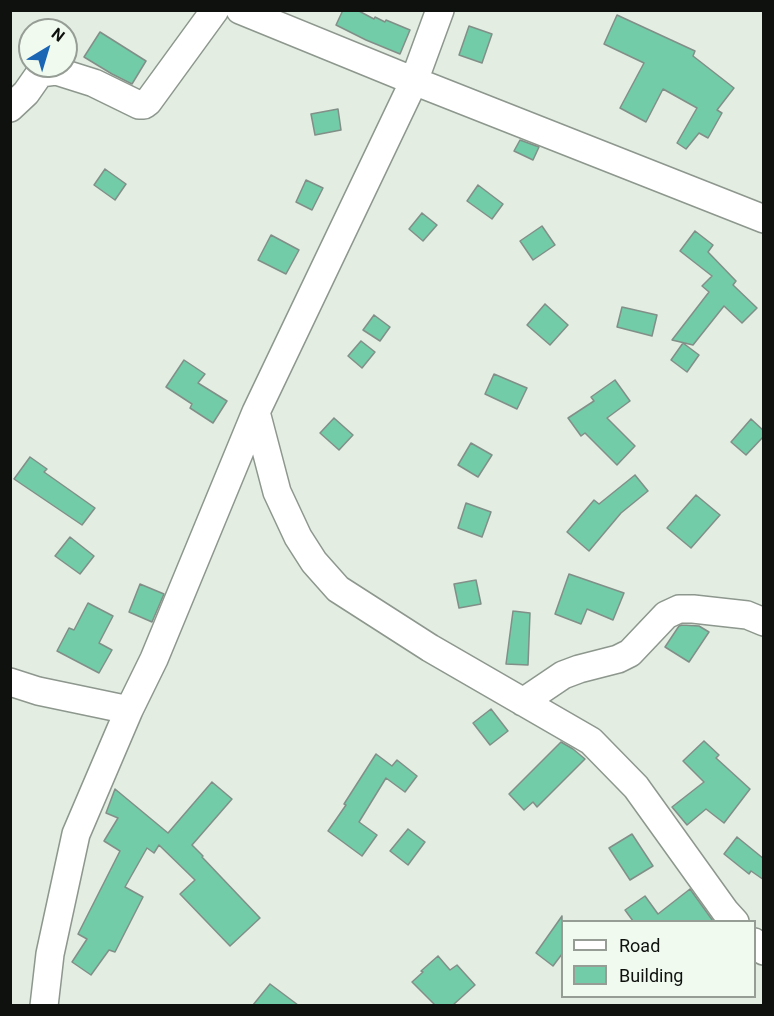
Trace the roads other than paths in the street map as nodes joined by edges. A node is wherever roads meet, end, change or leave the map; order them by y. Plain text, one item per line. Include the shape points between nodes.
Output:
1 (215, 10) edge
2 (240, 10) edge
3 (440, 10) edge
4 (414, 81) junction
5 (10, 108) edge
6 (764, 219) edge
7 (256, 412) junction
8 (764, 622) edge
9 (10, 682) edge
10 (523, 702) junction
11 (129, 710) junction
12 (734, 920) edge
13 (44, 1005) edge

1 - 5 street via 144,105 56,71 40,73
2 - 4 street
3 - 4 street
4 - 6 street
4 - 7 street
7 - 10 street via 278,492 298,537 338,589
7 - 11 street via 154,659
8 - 10 street via 747,615 679,609 666,615 630,653 563,675
9 - 11 street
10 - 12 street via 591,741 607,756 636,787
11 - 13 street via 76,834 50,954

